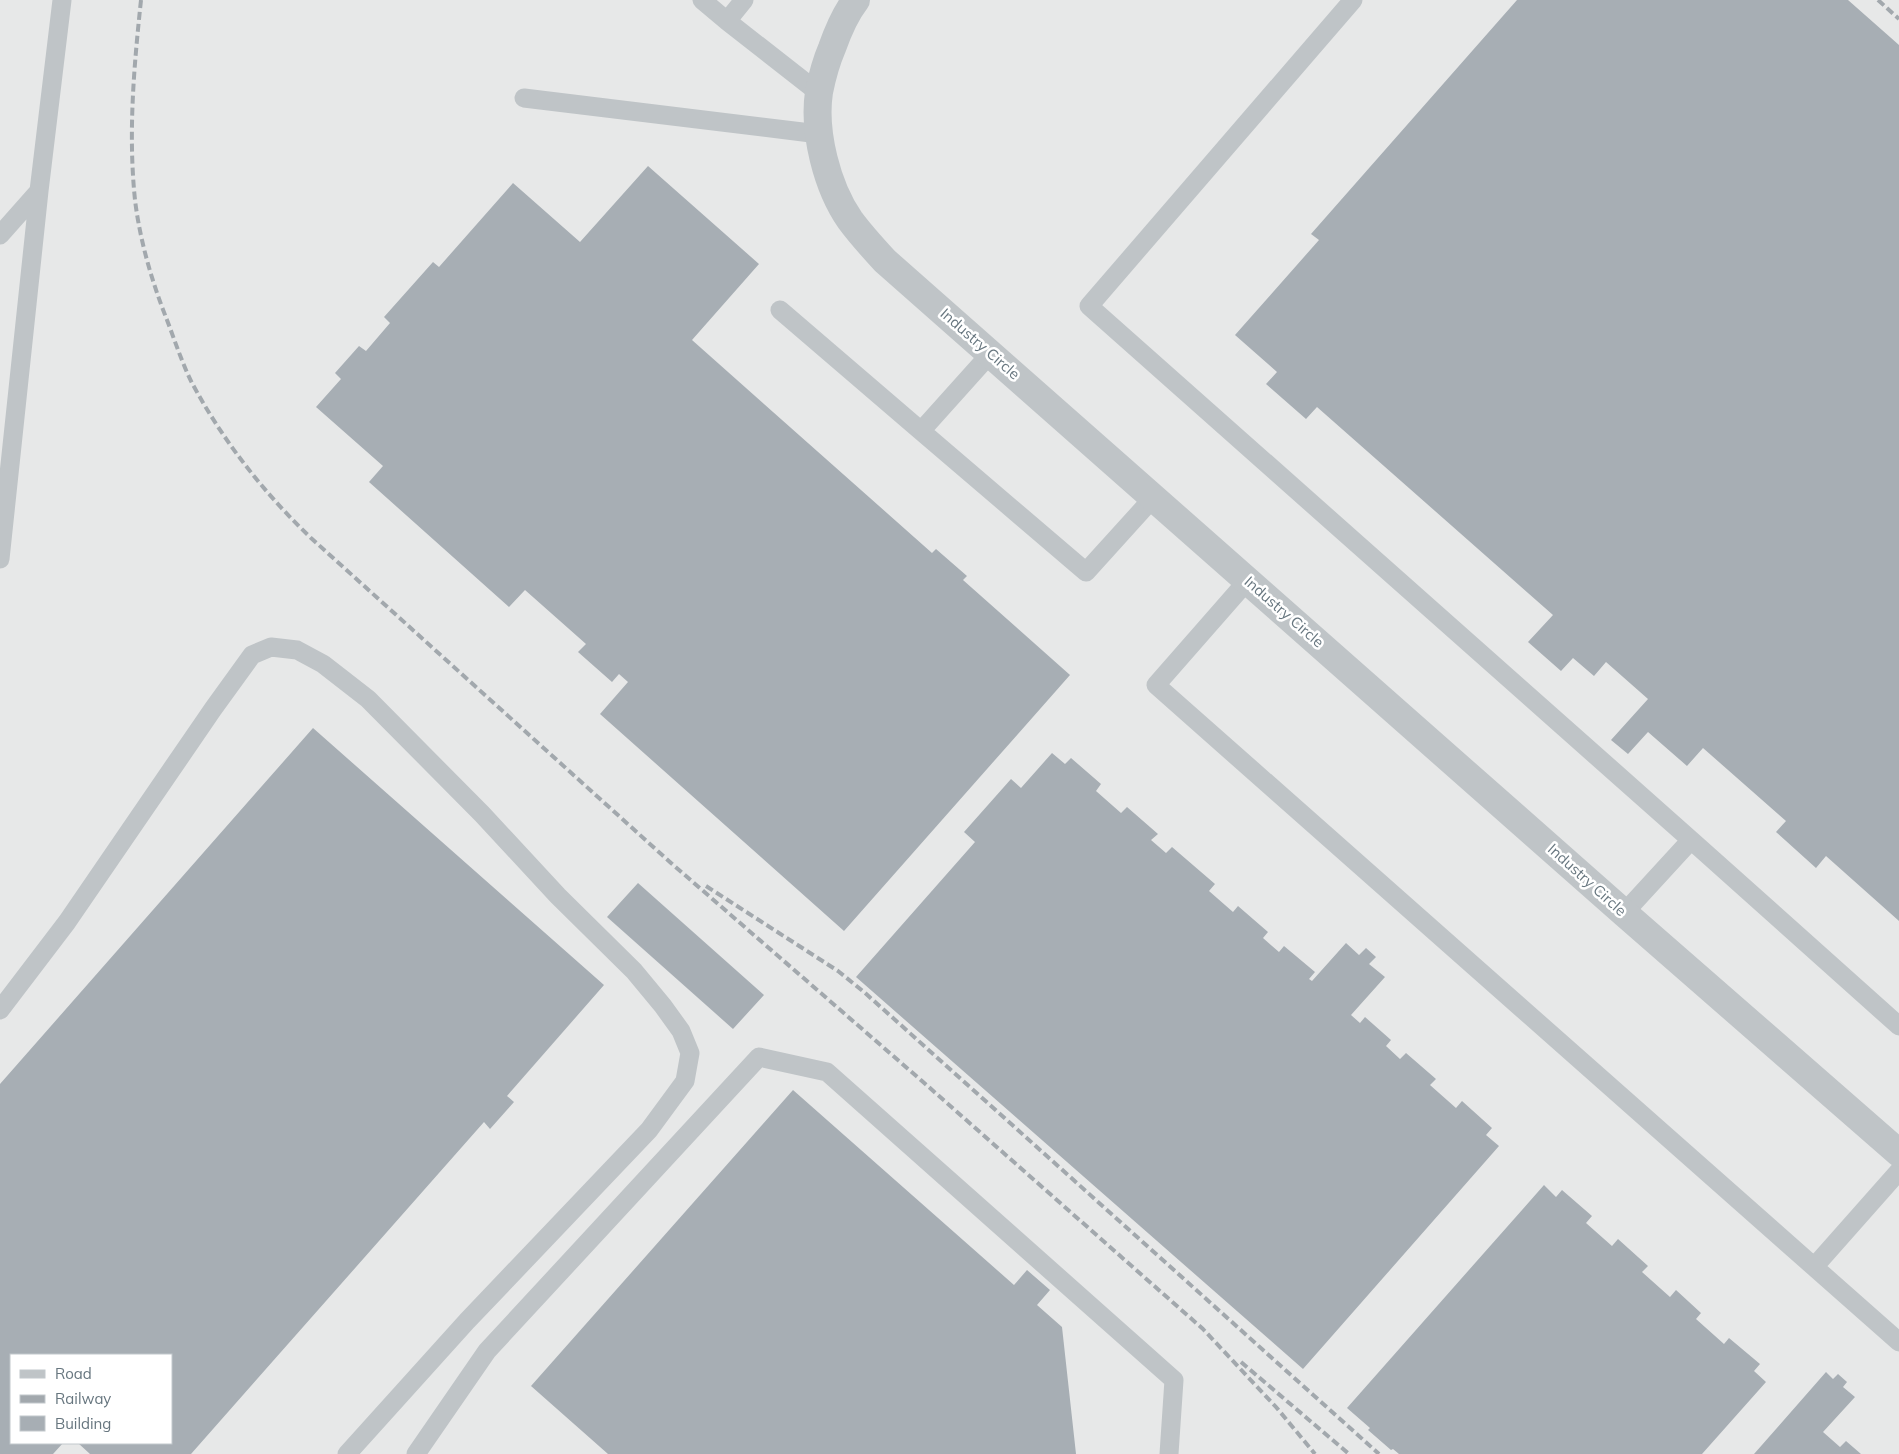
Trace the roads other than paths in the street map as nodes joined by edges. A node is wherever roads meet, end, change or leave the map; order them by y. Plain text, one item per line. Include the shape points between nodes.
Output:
1 (62, 0) edge
2 (702, 0) edge
3 (744, 0) edge
4 (856, 0) edge
5 (1353, 0) edge
6 (727, 21) junction
7 (819, 93) junction
8 (524, 98) dead end
9 (818, 134) junction
10 (39, 191) junction
11 (0, 235) edge
12 (780, 310) dead end
13 (991, 353) junction
14 (921, 431) junction
15 (1153, 498) junction
16 (0, 559) edge
17 (1248, 580) junction
18 (1691, 840) junction
19 (1624, 913) junction
20 (0, 1010) edge
21 (1899, 1026) edge
22 (1899, 1153) edge
23 (1899, 1170) edge
24 (1814, 1267) junction
25 (1899, 1342) edge
26 (418, 1453) edge
27 (347, 1454) edge
28 (1170, 1454) edge

1 - 10 lane
2 - 6 lane
3 - 6 lane
4 - 7 street, Industry Circle via 839,28
5 - 18 lane via 1090,306
6 - 7 lane
7 - 9 street, Industry Circle
8 - 9 lane
9 - 13 street, Industry Circle via 834,191 849,219 867,242
10 - 11 lane
10 - 16 lane
12 - 14 lane
13 - 14 lane
13 - 15 street, Industry Circle
14 - 15 lane via 1086,572
15 - 17 street, Industry Circle
17 - 19 street, Industry Circle
17 - 24 lane via 1156,685
18 - 19 lane
18 - 21 lane
19 - 22 street, Industry Circle
20 - 27 lane via 67,922 246,663 252,655 271,647 297,650 323,664 368,700 634,971 663,1006 682,1031 690,1053 685,1081 649,1130 467,1321
23 - 24 lane
24 - 25 lane
26 - 28 lane via 487,1350 759,1057 828,1072 1174,1380

